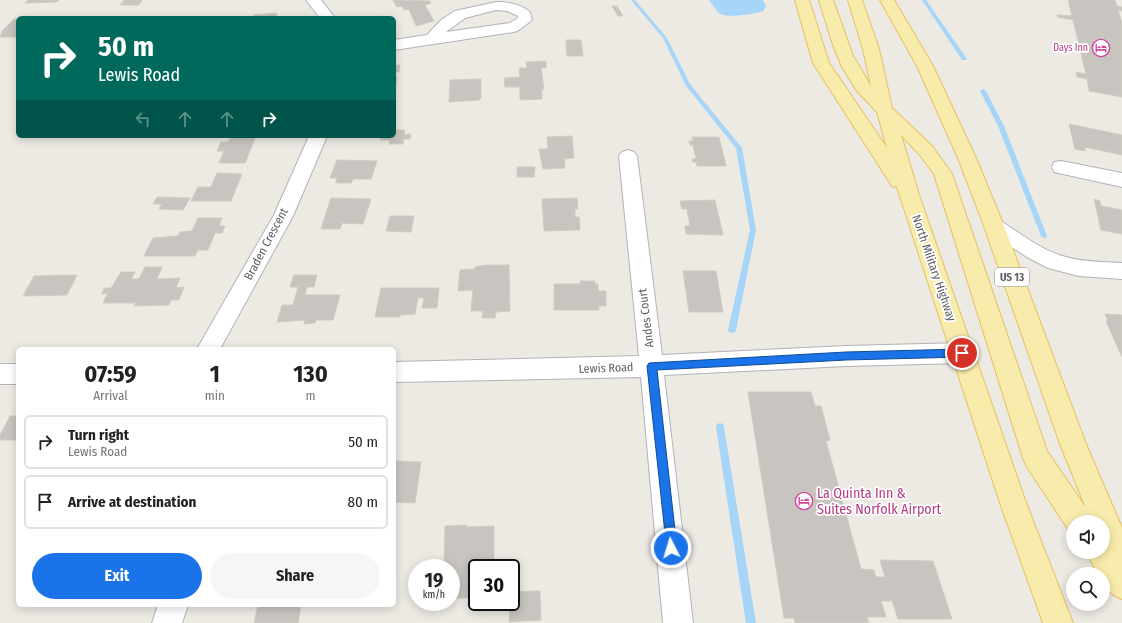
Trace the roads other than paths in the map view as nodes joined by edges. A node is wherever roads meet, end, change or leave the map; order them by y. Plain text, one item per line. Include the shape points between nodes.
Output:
1 (802, 0) edge
2 (826, 0) edge
3 (855, 0) edge
4 (887, 0) edge
5 (320, 2) edge
6 (327, 16) edge
7 (432, 39) junction
8 (396, 45) edge
9 (884, 108) junction
10 (317, 138) edge
11 (628, 156) dead end
12 (1062, 167) dead end
13 (1122, 180) edge
14 (910, 198) junction
15 (994, 226) junction
16 (1122, 271) edge
17 (209, 347) edge
18 (962, 353) junction
19 (652, 366) junction
20 (396, 372) edge
21 (0, 374) edge
22 (16, 374) edge
23 (1075, 515) edge
24 (1105, 559) edge
25 (1122, 561) edge
26 (1122, 585) edge
27 (172, 607) edge
28 (167, 623) edge
29 (678, 623) edge
30 (1058, 623) edge

1 - 14 main road via 821,63
2 - 9 main road via 852,72
3 - 9 main road, North Military Highway via 871,49
4 - 15 main road, US 13 via 925,66 946,110
5 - 6 street
7 - 7 street via 514,27 521,24 525,15 513,8 502,6 472,10 449,20
7 - 8 street
9 - 14 main road, North Military Highway
9 - 23 main road via 922,146 942,174 1036,458
10 - 17 street, Braden Crescent via 282,216
11 - 19 street, Andes Court
12 - 13 street
14 - 18 main road, North Military Highway
15 - 16 street via 1035,253 1064,265
15 - 25 main road, US 13 via 1073,444
18 - 19 street, Lewis Road
18 - 30 main road, North Military Highway via 1012,500
19 - 20 street, Lewis Road
19 - 29 street, Andes Court via 668,503
21 - 22 street
24 - 26 main road
27 - 28 street

